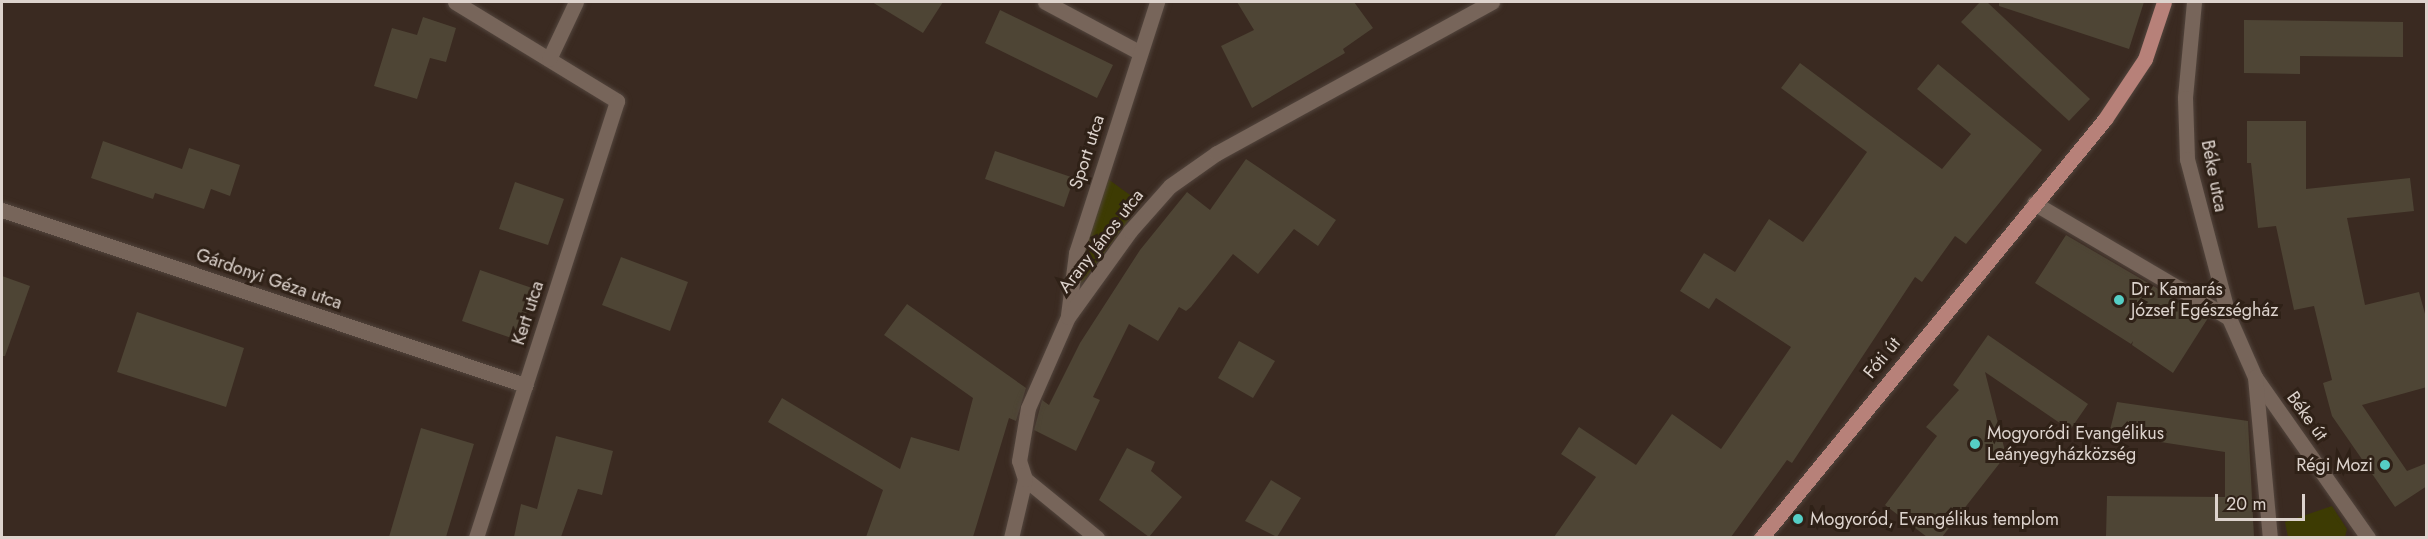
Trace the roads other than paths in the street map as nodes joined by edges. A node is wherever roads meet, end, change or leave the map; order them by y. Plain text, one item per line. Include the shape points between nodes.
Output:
1 (455, 2) edge
2 (576, 2) edge
3 (1045, 2) edge
4 (1157, 2) edge
5 (1492, 2) edge
6 (2164, 2) edge
7 (2194, 2) edge
8 (1139, 52) junction
9 (549, 59) junction
10 (2034, 203) junction
11 (2, 210) edge
12 (1068, 318) junction
13 (2229, 318) junction
14 (2255, 377) junction
15 (525, 385) junction
16 (1025, 479) junction
17 (476, 537) edge
18 (1011, 537) edge
19 (1097, 537) edge
20 (1761, 537) edge
21 (2270, 537) edge
22 (2368, 537) edge

1 - 9 street
2 - 9 street
3 - 8 street
4 - 8 street, Sport utca
5 - 12 street, Arany János utca via 1192,168 1130,231
6 - 10 main road, Fóti út via 2149,50 2129,84
7 - 13 street, Béke utca via 2186,98 2187,159
8 - 12 street, Sport utca via 1076,253
9 - 15 street, Kert utca via 617,101
10 - 13 street
10 - 20 main road, Fóti út
11 - 15 street, Gárdonyi Géza utca
12 - 16 street, Arany János utca via 1028,408 1019,461
13 - 14 street, Béke út
14 - 21 street, Béke út
14 - 22 street, Béke út
15 - 17 street, Kert utca
16 - 18 street, Arany János utca
16 - 19 street

